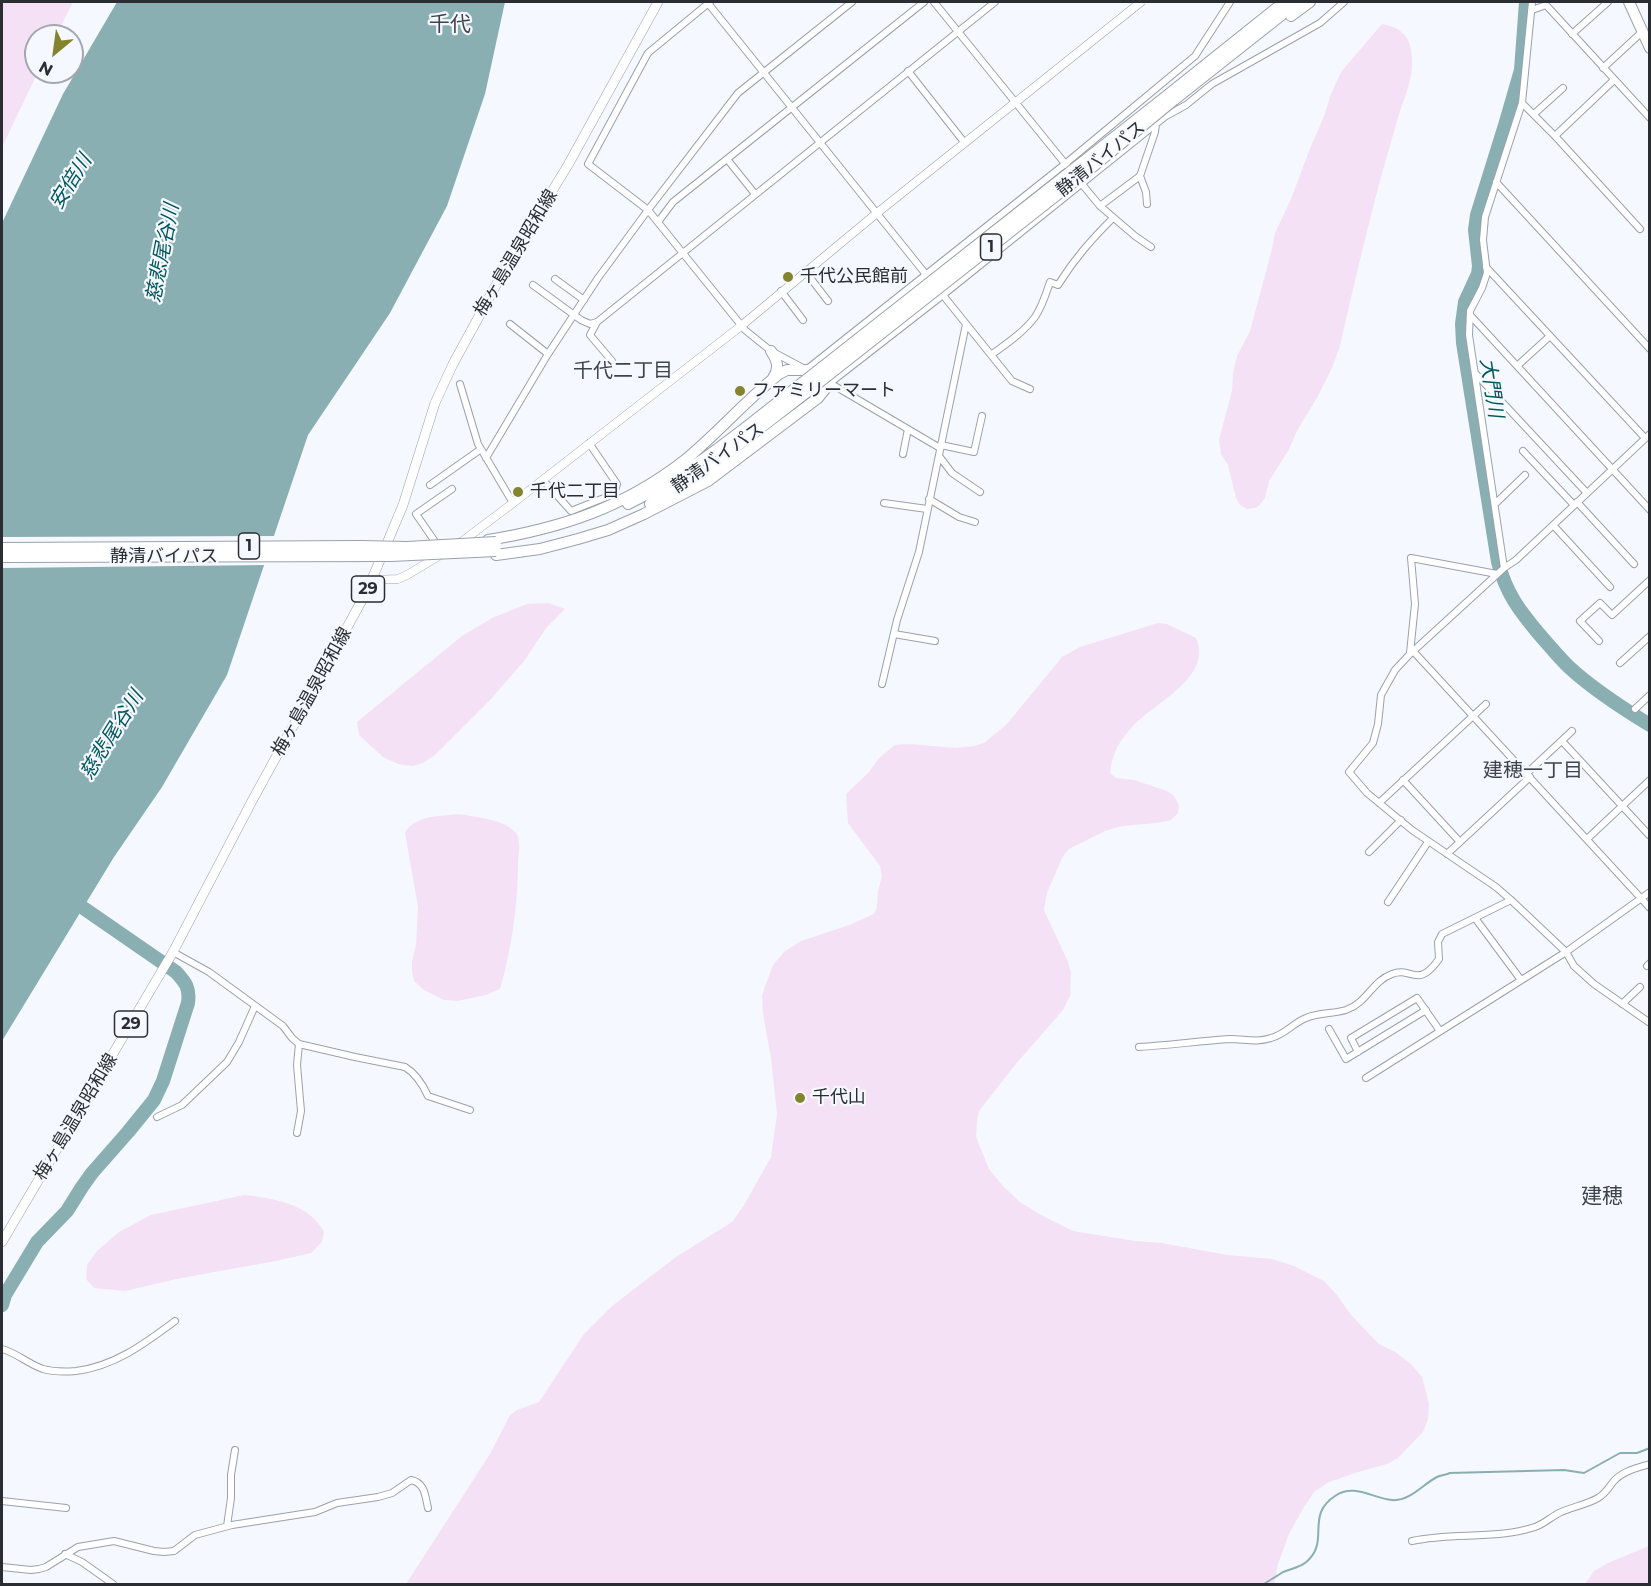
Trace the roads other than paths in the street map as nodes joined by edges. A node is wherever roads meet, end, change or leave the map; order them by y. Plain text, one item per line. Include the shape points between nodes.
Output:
1 (658, 2) edge
2 (708, 2) edge
3 (852, 2) edge
4 (924, 2) edge
5 (934, 2) edge
6 (995, 2) edge
7 (1141, 2) edge
8 (1230, 2) edge
9 (1273, 2) edge
10 (1284, 2) edge
11 (1298, 2) edge
12 (1310, 2) edge
13 (1344, 2) edge
14 (1532, 2) edge
15 (1608, 2) edge
16 (1629, 2) edge
17 (1532, 10) junction
18 (958, 31) junction
19 (1645, 32) edge
20 (1572, 34) junction
21 (1650, 48) edge
22 (1603, 68) junction
23 (908, 71) junction
24 (764, 72) junction
25 (1208, 73) junction
26 (1614, 80) junction
27 (1563, 88) dead end
28 (1171, 97) junction
29 (1016, 101) junction
30 (1522, 103) junction
31 (792, 107) junction
32 (1534, 114) junction
33 (1650, 118) edge
34 (1156, 124) junction
35 (1555, 136) junction
36 (820, 142) junction
37 (964, 142) junction
38 (727, 159) junction
39 (1065, 164) junction
40 (1140, 176) junction
41 (1496, 182) junction
42 (1082, 184) junction
43 (755, 194) junction
44 (1147, 204) dead end
45 (1100, 207) junction
46 (648, 210) junction
47 (877, 213) junction
48 (1113, 218) junction
49 (658, 222) junction
50 (1640, 229) dead end
51 (1151, 247) dead end
52 (681, 253) junction
53 (1485, 267) junction
54 (805, 271) junction
55 (925, 274) junction
56 (555, 279) dead end
57 (533, 285) dead end
58 (781, 291) junction
59 (943, 295) junction
60 (584, 300) junction
61 (828, 301) dead end
62 (574, 315) junction
63 (1470, 315) junction
64 (803, 320) dead end
65 (597, 322) junction
66 (510, 324) dead end
67 (966, 324) junction
68 (741, 326) junction
69 (1550, 336) junction
70 (1650, 349) edge
71 (771, 351) junction
72 (548, 354) junction
73 (991, 355) junction
74 (612, 361) dead end
75 (1517, 366) junction
76 (806, 370) junction
77 (1475, 373) junction
78 (771, 380) junction
79 (830, 383) junction
80 (460, 384) dead end
81 (1030, 388) dead end
82 (982, 416) dead end
83 (908, 429) junction
84 (1647, 436) edge
85 (589, 443) junction
86 (481, 449) junction
87 (940, 450) junction
88 (1523, 451) dead end
89 (903, 454) dead end
90 (486, 458) junction
91 (1612, 470) junction
92 (1525, 476) dead end
93 (543, 480) junction
94 (430, 485) dead end
95 (452, 489) dead end
96 (980, 492) dead end
97 (1587, 493) junction
98 (929, 499) junction
99 (513, 503) junction
100 (884, 503) dead end
101 (1576, 503) junction
102 (1495, 504) junction
103 (927, 509) junction
104 (1650, 510) edge
105 (975, 522) dead end
106 (1553, 525) junction
107 (496, 547) junction
108 (2, 548) edge
109 (443, 553) junction
110 (2, 557) edge
111 (1634, 564) dead end
112 (1504, 568) junction
113 (1497, 574) junction
114 (372, 580) junction
115 (1650, 580) edge
116 (1610, 586) dead end
117 (894, 634) junction
118 (1650, 636) edge
119 (935, 641) dead end
120 (1599, 641) dead end
121 (1413, 651) junction
122 (1407, 657) junction
123 (1620, 663) dead end
124 (882, 684) dead end
125 (1650, 695) edge
126 (1486, 704) dead end
127 (1635, 709) dead end
128 (1472, 716) junction
129 (1572, 731) dead end
130 (1562, 741) junction
131 (1528, 776) junction
132 (1403, 780) junction
133 (1650, 780) edge
134 (1379, 803) junction
135 (1623, 805) junction
136 (1401, 820) junction
137 (1649, 835) edge
138 (1587, 839) junction
139 (1428, 842) junction
140 (1460, 842) junction
141 (1369, 852) dead end
142 (1447, 855) junction
143 (1650, 892) edge
144 (1642, 899) junction
145 (1511, 900) junction
146 (1388, 902) dead end
147 (1650, 908) edge
148 (1475, 918) junction
149 (173, 952) junction
150 (1566, 952) junction
151 (1521, 980) junction
152 (1640, 987) dead end
153 (1622, 1004) junction
154 (255, 1006) junction
155 (1426, 1010) junction
156 (1650, 1023) edge
157 (1329, 1029) dead end
158 (1440, 1031) junction
159 (299, 1044) junction
160 (1139, 1047) dead end
161 (1358, 1052) junction
162 (1365, 1078) dead end
163 (470, 1110) dead end
164 (157, 1117) dead end
165 (297, 1133) dead end
166 (2, 1242) edge
167 (175, 1322) dead end
168 (3, 1349) edge
169 (236, 1450) dead end
170 (1650, 1464) edge
171 (2, 1501) edge
172 (66, 1508) dead end
173 (428, 1508) dead end
174 (227, 1526) junction
175 (1412, 1541) dead end
176 (65, 1554) junction
177 (2, 1567) edge
178 (113, 1584) edge

1 - 114 main road, 梅ヶ島温泉昭和線 / 29 via 453,364 435,403 403,505
2 - 24 street
2 - 46 street via 648,53 588,165
3 - 24 street
4 - 31 street
5 - 18 street
6 - 18 street
7 - 29 street
8 - 39 street via 1196,56
9 - 28 highway, 1
10 - 28 highway, 静清バイパス / 1
11 - 25 highway, 静清バイパス / 1
12 - 25 highway, 1 via 1230,62
13 - 34 street via 1320,22 1212,84
14 - 17 street
15 - 20 street
16 - 19 highway
17 - 20 street via 1546,5
17 - 30 street
18 - 23 street
18 - 29 street
19 - 21 highway
19 - 22 street
20 - 22 street
22 - 26 street
23 - 36 street
23 - 37 street
24 - 31 street
24 - 46 street via 738,93
25 - 28 highway, 静清バイパス / 1
26 - 33 street
26 - 35 street
27 - 32 street
28 - 107 highway, 静清バイパス / 1, bridge via 1095,165 805,387 709,468 655,501 587,531 544,543
29 - 37 street
29 - 39 street
30 - 32 street
30 - 41 street
31 - 36 street
31 - 38 street
32 - 35 street
34 - 40 street
34 - 42 street
35 - 50 street
36 - 43 street
36 - 47 street
37 - 47 street
38 - 43 street
38 - 49 street via 673,202
39 - 42 street
39 - 55 street
40 - 44 street
40 - 45 street
41 - 53 street via 1483,229
41 - 70 street
42 - 45 street
42 - 59 street
43 - 52 street
45 - 48 street
46 - 49 street
46 - 60 street
47 - 54 street
47 - 55 street
48 - 51 street
48 - 73 street via 1088,243 1058,285 1050,282 1034,318
49 - 52 street
52 - 65 street
52 - 68 street
53 - 63 street via 1485,280
53 - 69 street
54 - 58 street
54 - 61 street
55 - 59 street
55 - 76 street
56 - 60 street
57 - 62 street
58 - 64 street
58 - 68 street
59 - 67 street
59 - 79 street
60 - 62 street
62 - 65 street via 590,324
62 - 72 street
63 - 75 street
63 - 77 street
65 - 74 street via 590,334
66 - 72 street
67 - 73 street
67 - 87 street
68 - 71 street
68 - 85 street
69 - 75 street
69 - 84 street
71 - 76 street
71 - 78 highway via 778,368
72 - 90 street
73 - 81 street via 1012,381
75 - 91 street
76 - 78 highway via 788,370
76 - 79 street
77 - 97 street
77 - 102 street
78 - 107 highway via 683,461 631,495 584,517
79 - 83 street
79 - 107 highway via 818,398 708,481 679,497 608,530 540,549
80 - 86 street
82 - 87 street via 974,452
83 - 87 street
83 - 89 street
84 - 91 street
85 - 93 street
85 - 93 street via 617,484 614,494 571,511
86 - 90 street
86 - 94 street
87 - 96 street via 952,473
87 - 98 street
88 - 101 street
90 - 99 street
91 - 97 street
91 - 104 street
92 - 102 street
93 - 99 street
95 - 109 street via 416,514
97 - 101 street
98 - 103 street
98 - 105 street
99 - 109 street
100 - 103 street
101 - 106 street
101 - 111 street
102 - 112 street
103 - 117 street via 919,552
106 - 112 street
106 - 116 street
107 - 108 highway, 静清バイパス / 1, bridge via 473,543 407,547
107 - 110 highway, 静清バイパス / 1, bridge via 428,555
109 - 114 street via 398,579
112 - 113 street
113 - 121 street
113 - 122 street via 1411,558 1415,613
114 - 149 main road, 梅ヶ島温泉昭和線 / 29
115 - 120 street via 1611,615 1600,603 1580,621
117 - 119 street
117 - 124 street
118 - 123 street
121 - 122 street
121 - 128 street
122 - 134 street via 1381,695 1373,743 1349,772
125 - 127 street
126 - 128 street
128 - 131 street
128 - 132 street
129 - 130 street
130 - 131 street
130 - 135 street
131 - 138 street
131 - 140 street
132 - 134 street
132 - 140 street
133 - 135 street
134 - 136 street
135 - 137 street
135 - 138 street
136 - 139 street
136 - 141 street
138 - 144 street
139 - 142 street
139 - 146 street
140 - 142 street
142 - 145 street
143 - 144 street
144 - 147 street
144 - 150 street
145 - 148 street
145 - 150 street
148 - 151 street
148 - 160 street via 1442,934 1438,942 1439,959 1424,975 1393,973 1379,981 1366,998 1347,1009 1308,1017 1282,1034 1254,1042 1232,1039
149 - 154 street via 209,972
149 - 166 main road, 梅ヶ島温泉昭和線 / 29
150 - 151 street
150 - 153 street via 1582,975
151 - 158 street
152 - 153 street
153 - 156 street
154 - 159 street via 283,1026
154 - 164 street via 227,1062 182,1105
155 - 158 street
155 - 161 street
155 - 161 street via 1418,998 1351,1038
157 - 161 street via 1346,1059
158 - 162 street
159 - 163 street via 405,1066 428,1096
159 - 165 street via 301,1111
167 - 168 street via 121,1358 89,1369 44,1369
169 - 174 street
170 - 175 street via 1624,1473 1596,1499 1559,1513 1537,1527 1504,1534
171 - 172 street
173 - 174 street via 423,1485 411,1480 392,1493 337,1503 315,1512
174 - 176 street via 195,1535 174,1551 154,1551 114,1541 78,1546
176 - 177 street via 39,1569
176 - 178 street

